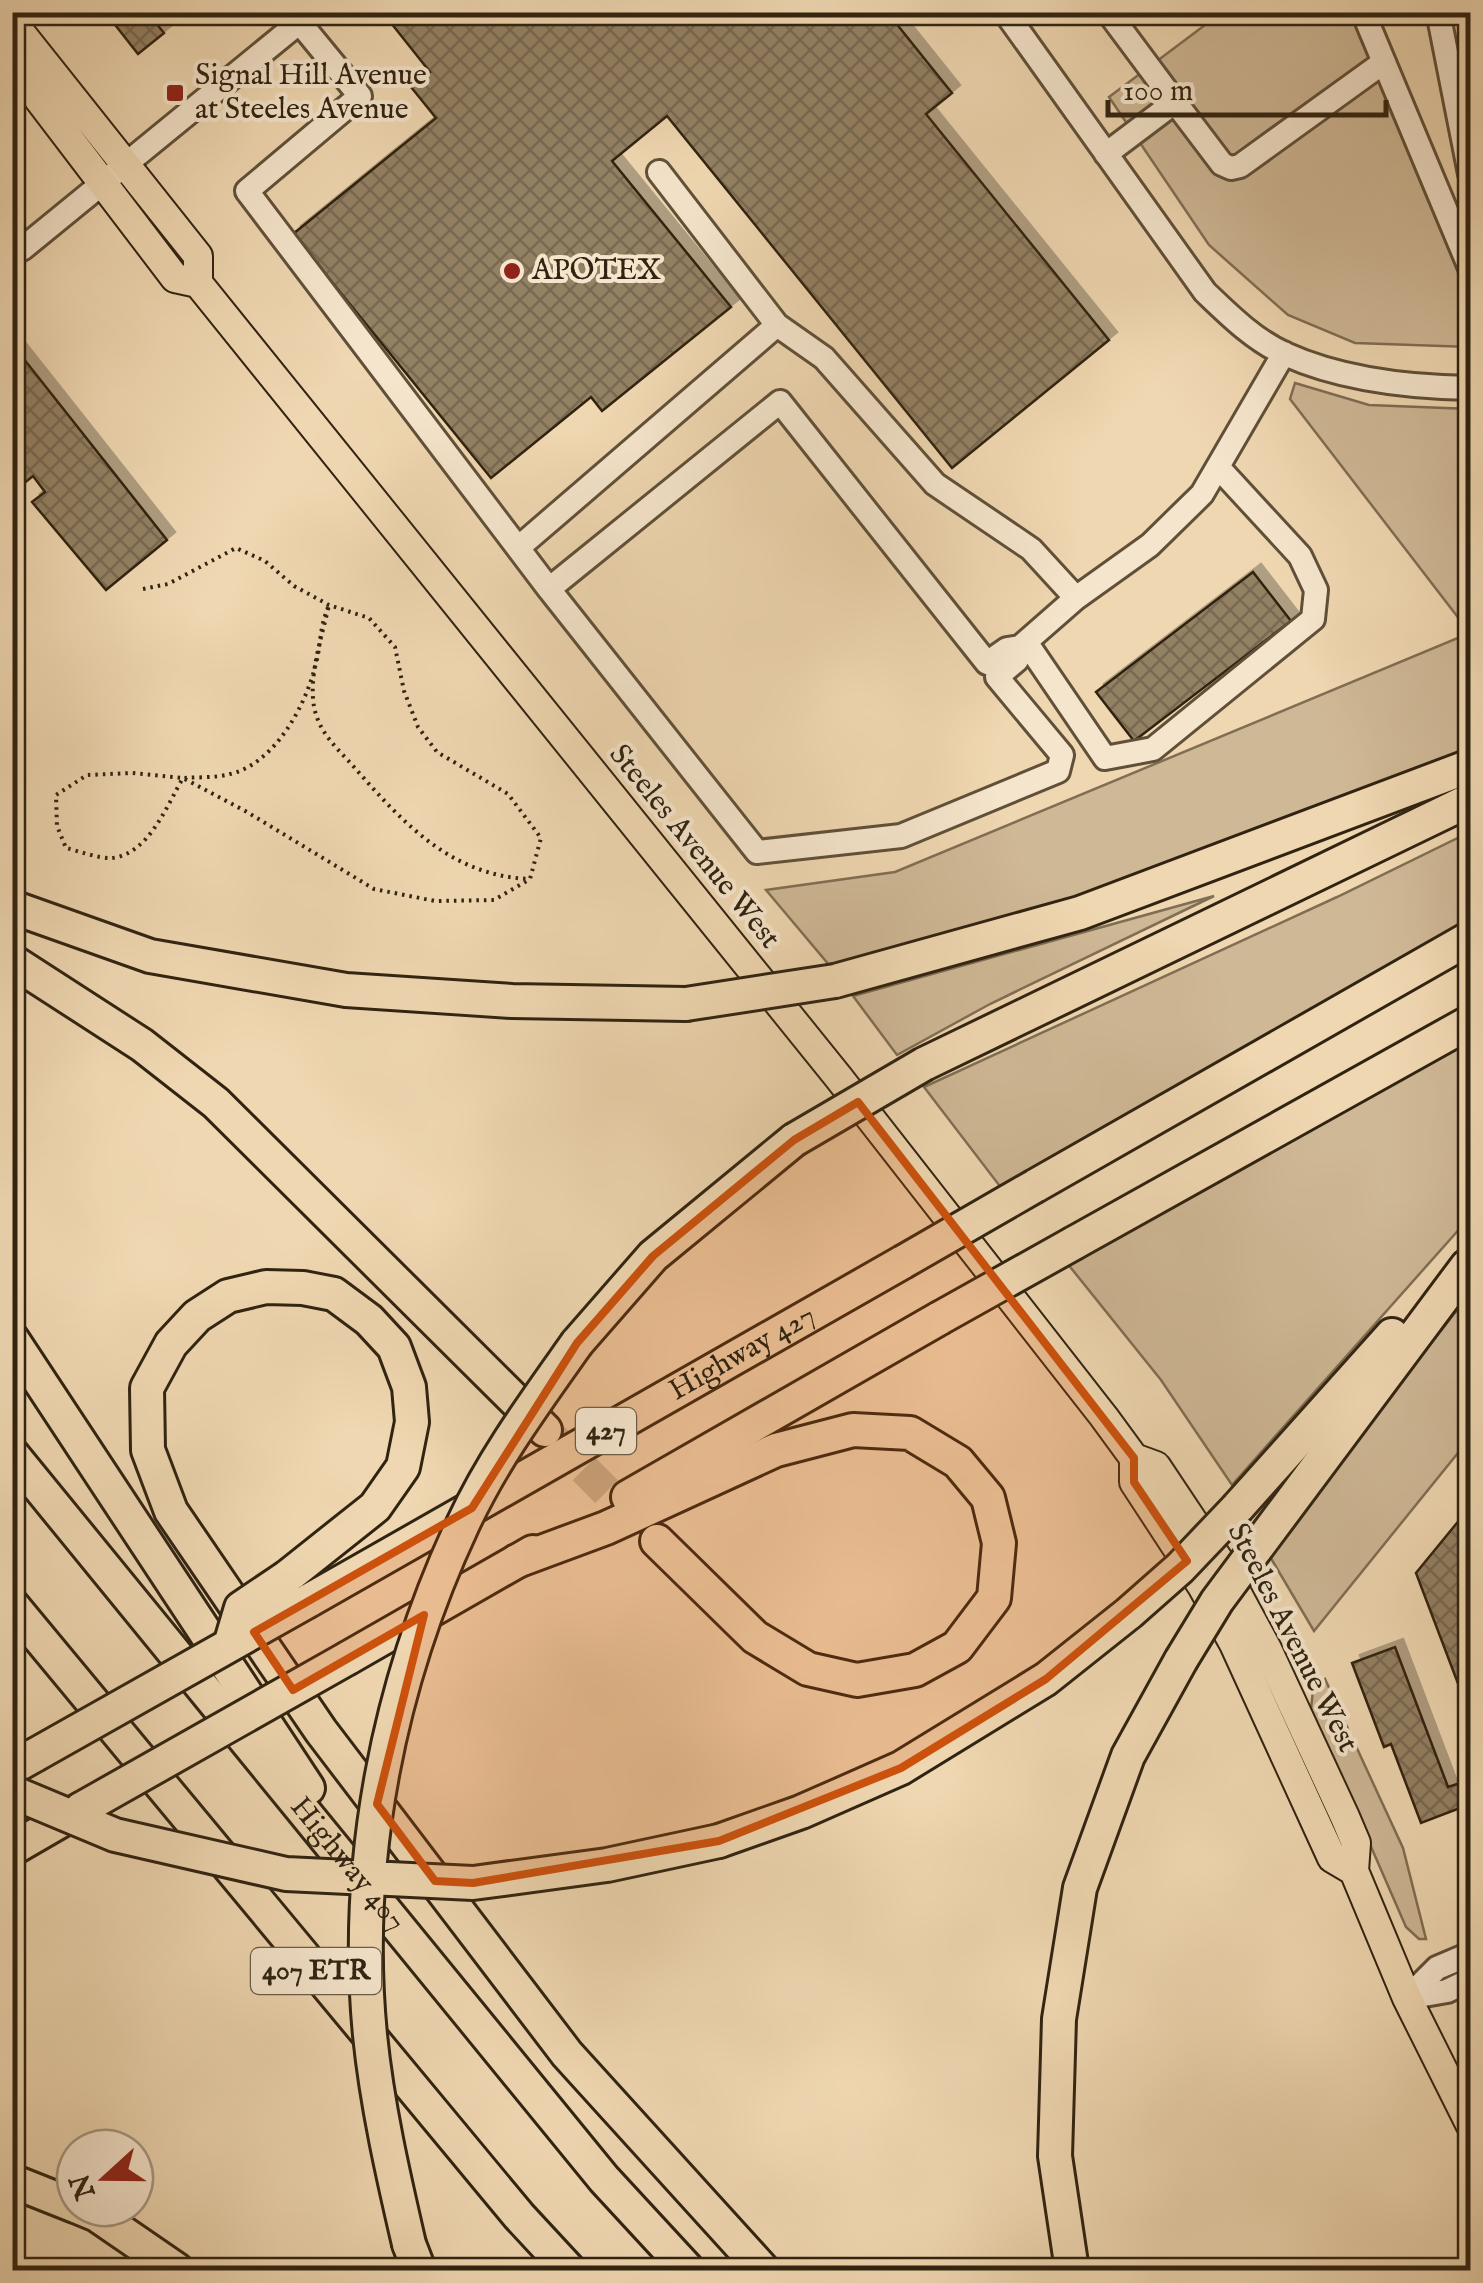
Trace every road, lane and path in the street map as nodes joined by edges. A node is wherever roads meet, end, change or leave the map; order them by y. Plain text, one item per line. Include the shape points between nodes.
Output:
1 (1005, 12) edge
2 (1108, 12) edge
3 (1363, 12) edge
4 (1438, 12) edge
5 (306, 18) edge
6 (12, 22) edge
7 (1384, 62) junction
8 (12, 64) edge
9 (1175, 102) junction
10 (1106, 154) junction
11 (659, 172) dead end
12 (115, 174) junction
13 (1470, 174) edge
14 (12, 238) edge
15 (1470, 268) edge
16 (777, 325) junction
17 (1284, 353) junction
18 (1470, 388) edge
19 (1218, 467) junction
20 (518, 548) junction
21 (144, 589) dead end
22 (548, 589) junction
23 (1076, 598) junction
24 (329, 606) junction
25 (1023, 645) junction
26 (316, 666) junction
27 (1470, 766) edge
28 (183, 778) junction
29 (1470, 800) edge
30 (530, 879) junction
31 (12, 908) edge
32 (1470, 938) edge
33 (12, 961) edge
34 (1470, 1022) edge
35 (1469, 1264) edge
36 (12, 1339) edge
37 (544, 1430) tunnel mouth
38 (12, 1454) edge
39 (657, 1541) tunnel mouth
40 (517, 1561) junction
41 (298, 1589) junction
42 (12, 1606) edge
43 (24, 1761) edge
44 (12, 1792) edge
45 (12, 1849) edge
46 (413, 1946) junction
47 (1470, 1954) edge
48 (1470, 1980) edge
49 (1407, 1998) junction
50 (1470, 2124) edge
51 (12, 2181) edge
52 (55, 2198) edge
53 (116, 2228) edge
54 (414, 2257) edge
55 (178, 2270) edge
56 (569, 2270) edge
57 (688, 2270) edge
58 (763, 2270) edge
59 (1072, 2270) edge

1 - 10 street
2 - 9 street
3 - 7 street
4 - 13 street
5 - 12 street
5 - 20 street via 360,96 248,191
6 - 12 main road, Steeles Avenue West
7 - 9 street via 1232,168
7 - 15 street
8 - 12 main road, Steeles Avenue West
9 - 10 street
10 - 17 street via 1205,292
11 - 16 street
12 - 14 street via 22,250
12 - 49 main road, Steeles Avenue West via 198,256 198,282 827,1064 1134,1458 1134,1482 1234,1644 1332,1858 1354,1871
16 - 20 street
16 - 23 street via 824,358 936,484 1032,549
17 - 18 street via 1368,379
17 - 19 street
19 - 23 street via 1202,494 1150,545
19 - 25 street via 1300,556 1316,590 1313,619 1153,749 1105,758
20 - 22 street
21 - 24 path via 168,584 236,548
22 - 25 street via 780,402 987,663
22 - 25 street via 756,852 901,836 1058,771 1062,756 998,676
23 - 25 street
24 - 26 path
24 - 30 path via 369,618 395,646 418,728 437,752 508,794 541,838
26 - 28 path via 287,732 255,764 230,774
26 - 30 path via 314,708 323,733 409,826 466,865 500,878
27 - 31 highway, bridge via 1080,913 835,981 686,1004 346,990 150,956
28 - 28 path via 88,776 56,795 66,848 112,858 136,849
28 - 30 path via 374,889 436,901 494,900
29 - 54 highway, bridge via 924,1064 794,1140 654,1256 577,1344 516,1429 464,1521 423,1618 380,1788 366,1928 370,2034
32 - 41 highway, Highway 427 / 427, bridge via 904,1262
33 - 37 highway via 142,1045 216,1103
34 - 40 highway, 427, bridge
35 - 44 highway, bridge via 1396,1331 1238,1507 1129,1613 1046,1679 901,1768 800,1812 719,1841 607,1866 472,1883 286,1874 115,1835
35 - 59 highway, bridge via 1217,1600 1128,1756 1080,1888 1059,2020 1055,2156
36 - 46 highway
38 - 46 highway, Highway 407 / 407 ETR
39 - 40 highway via 754,1637 808,1670 857,1680 915,1670 958,1647 994,1598 999,1543 988,1498 958,1462 910,1433 854,1430 776,1450
40 - 45 highway, 427, bridge
41 - 43 highway, bridge via 242,1608 230,1645
41 - 58 highway via 375,1507 402,1467 412,1422 409,1387 394,1347 334,1294 266,1288 228,1296 197,1316 171,1344 147,1388 148,1450 172,1511 321,1731 566,2054
42 - 56 highway, 407 ETR
46 - 57 highway, Highway 407 / 407 ETR via 604,2179
47 - 49 street via 1437,1968
48 - 49 street
49 - 50 main road, Steeles Avenue West
51 - 52 highway
53 - 55 highway

